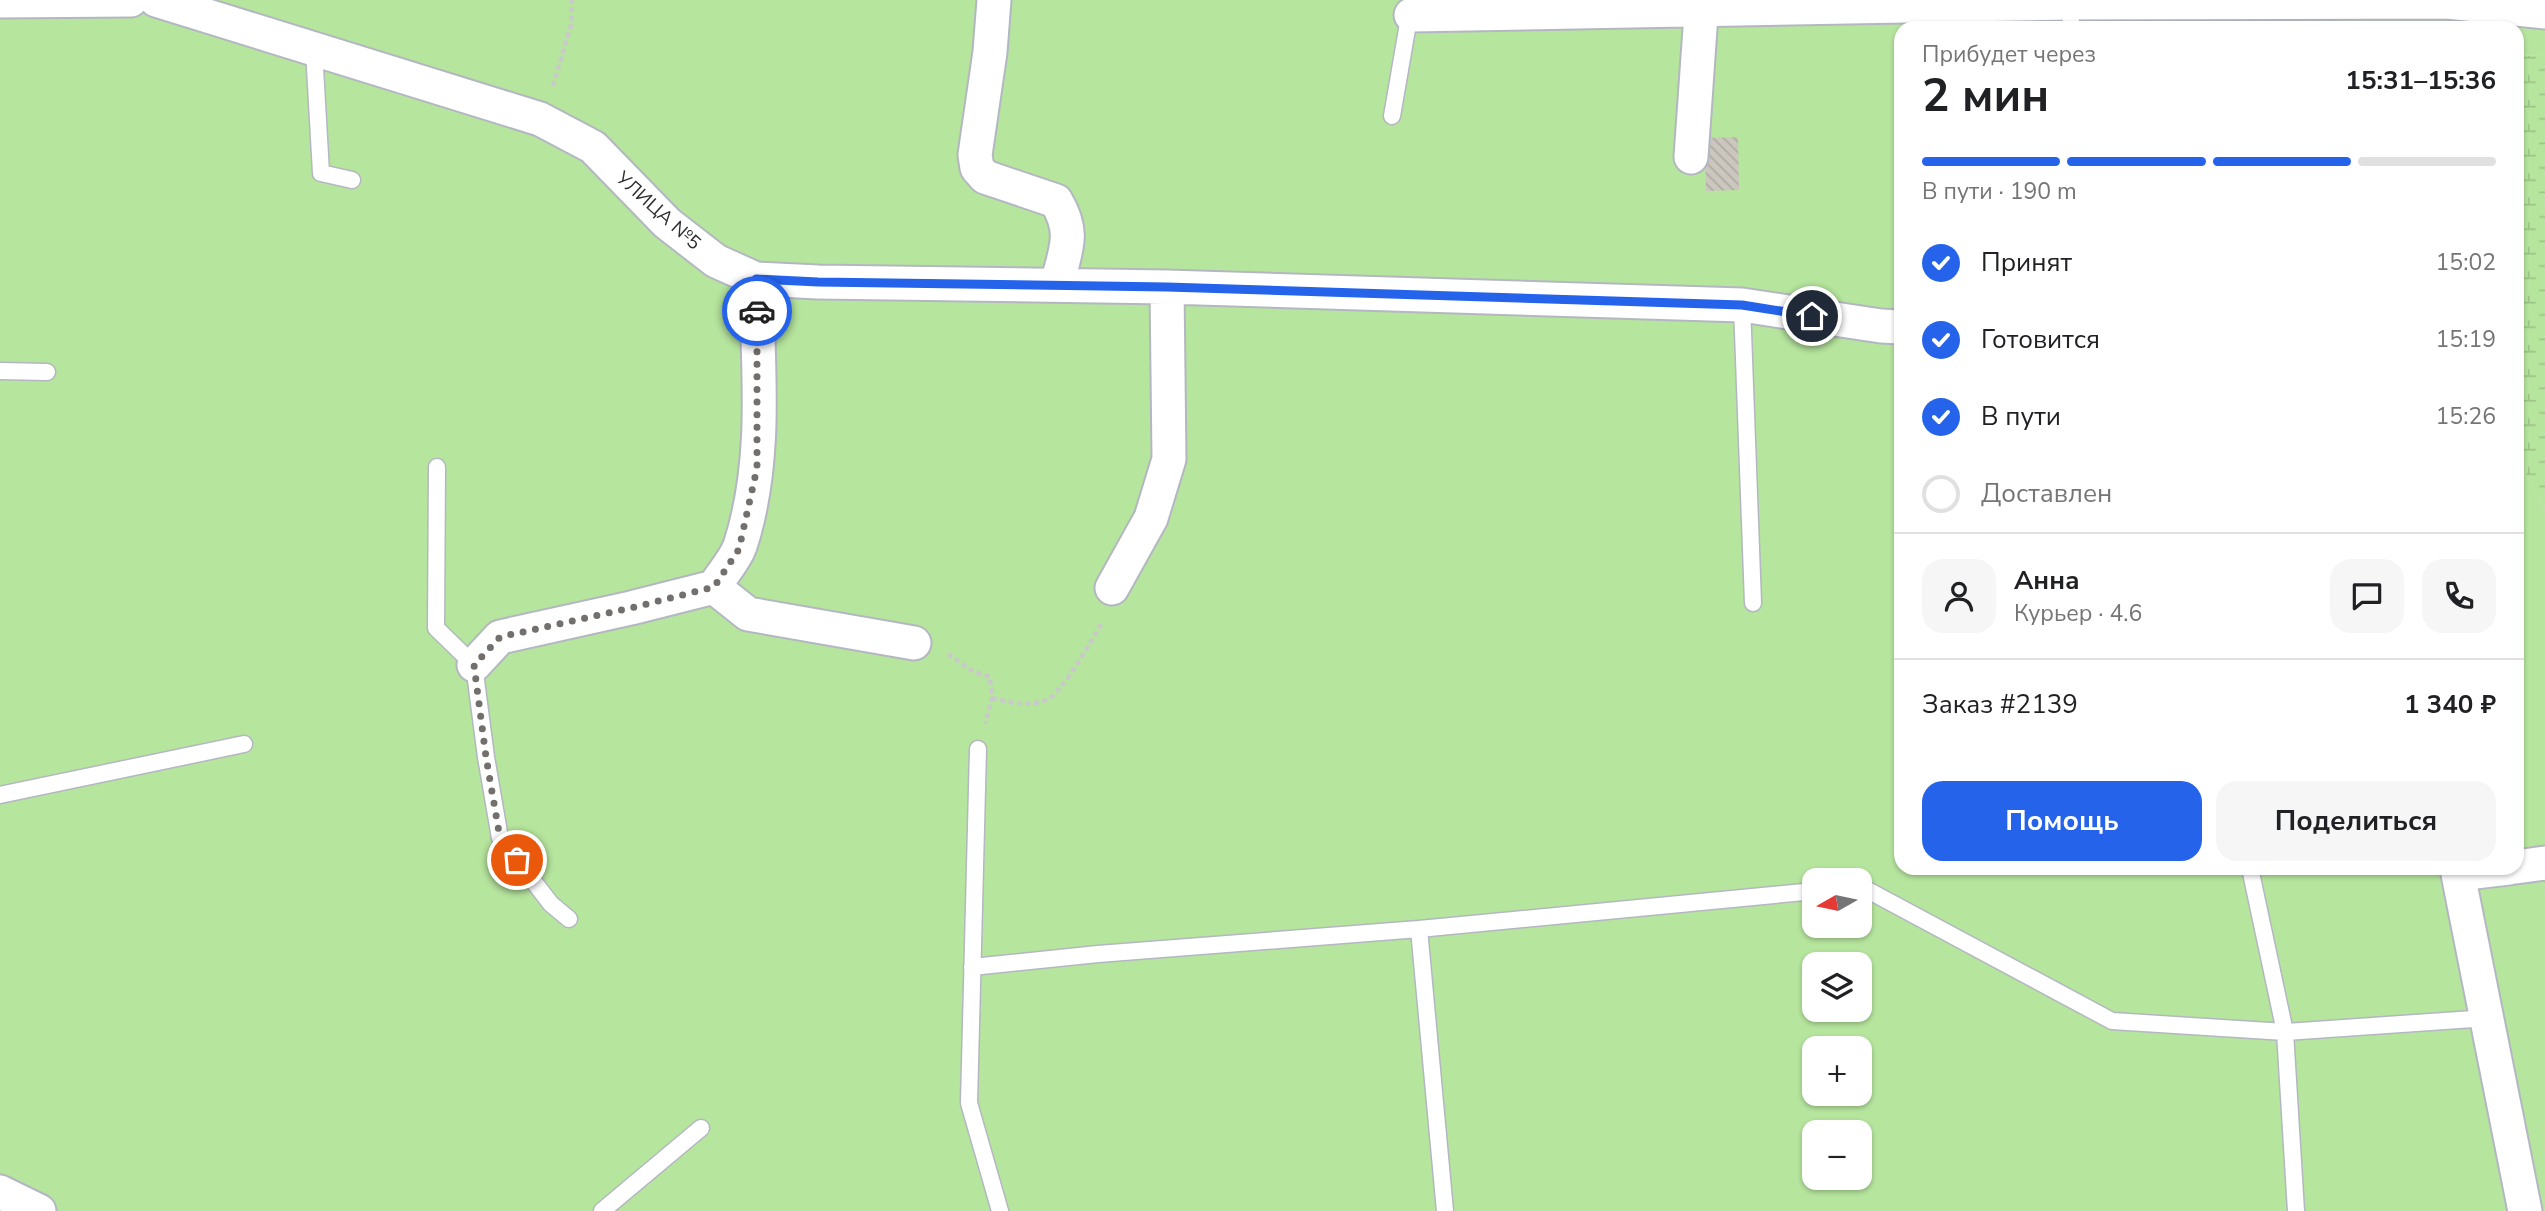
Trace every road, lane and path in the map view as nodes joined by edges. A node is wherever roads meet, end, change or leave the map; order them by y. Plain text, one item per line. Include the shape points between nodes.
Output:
1 (131, 0) edge
2 (156, 0) edge
3 (572, 0) edge
4 (994, 0) edge
5 (0, 1) edge
6 (2447, 1) edge
7 (1702, 5) edge
8 (1410, 8) edge
9 (2072, 10) edge
10 (2545, 12) edge
11 (314, 50) junction
12 (1392, 116) dead end
13 (540, 120) junction
14 (1691, 158) dead end
15 (352, 180) dead end
16 (756, 279) junction
17 (1057, 285) junction
18 (1167, 287) junction
19 (1742, 305) junction
20 (1894, 327) edge
21 (0, 371) edge
22 (47, 372) dead end
23 (437, 467) dead end
24 (714, 587) junction
25 (1112, 588) joint
26 (1753, 603) dead end
27 (914, 643) joint
28 (474, 665) junction
29 (992, 698) junction
30 (244, 744) dead end
31 (978, 749) joint
32 (0, 795) edge
33 (2545, 863) edge
34 (2524, 866) edge
35 (2251, 875) edge
36 (2458, 875) edge
37 (1802, 892) edge
38 (1872, 892) edge
39 (569, 919) dead end
40 (1419, 929) junction
41 (972, 967) junction
42 (2488, 1018) junction
43 (2285, 1032) junction
44 (701, 1128) dead end
45 (0, 1192) edge
46 (39, 1211) edge
47 (602, 1211) edge
48 (1000, 1211) edge
49 (1445, 1211) edge
50 (2296, 1211) edge
51 (2525, 1211) edge

1 - 5 street
2 - 11 street, УЛИЦА №5
3 - 13 path via 571,25
4 - 17 street via 977,167 985,177 1056,201 1067,218 1069,236
6 - 9 street
6 - 10 street
7 - 8 street
7 - 9 street
7 - 14 street
8 - 12 lane
11 - 13 street, УЛИЦА №5
11 - 15 lane via 321,173
13 - 16 street, УЛИЦА №5 via 593,147 667,223 716,261
16 - 17 street, УЛИЦА №5
16 - 24 street via 757,468 739,549
17 - 18 street, УЛИЦА №5
18 - 19 street, УЛИЦА №5
18 - 25 street via 1169,459 1151,518
19 - 20 street, УЛИЦА №5
19 - 26 lane
21 - 22 lane
23 - 28 lane via 436,628
24 - 27 street via 748,614
24 - 28 street via 500,637
25 - 29 path via 1106,615 1066,679 1047,700 1022,704
27 - 29 path via 946,652 990,677
28 - 39 lane via 500,838 551,904
29 - 31 path
30 - 32 lane
31 - 41 lane
33 - 34 street
35 - 43 lane
36 - 42 street
37 - 40 lane
38 - 43 lane via 2112,1021
40 - 41 lane
40 - 49 lane
41 - 48 lane via 969,1103
42 - 43 lane
42 - 51 street
43 - 50 lane
44 - 47 lane
45 - 46 street

